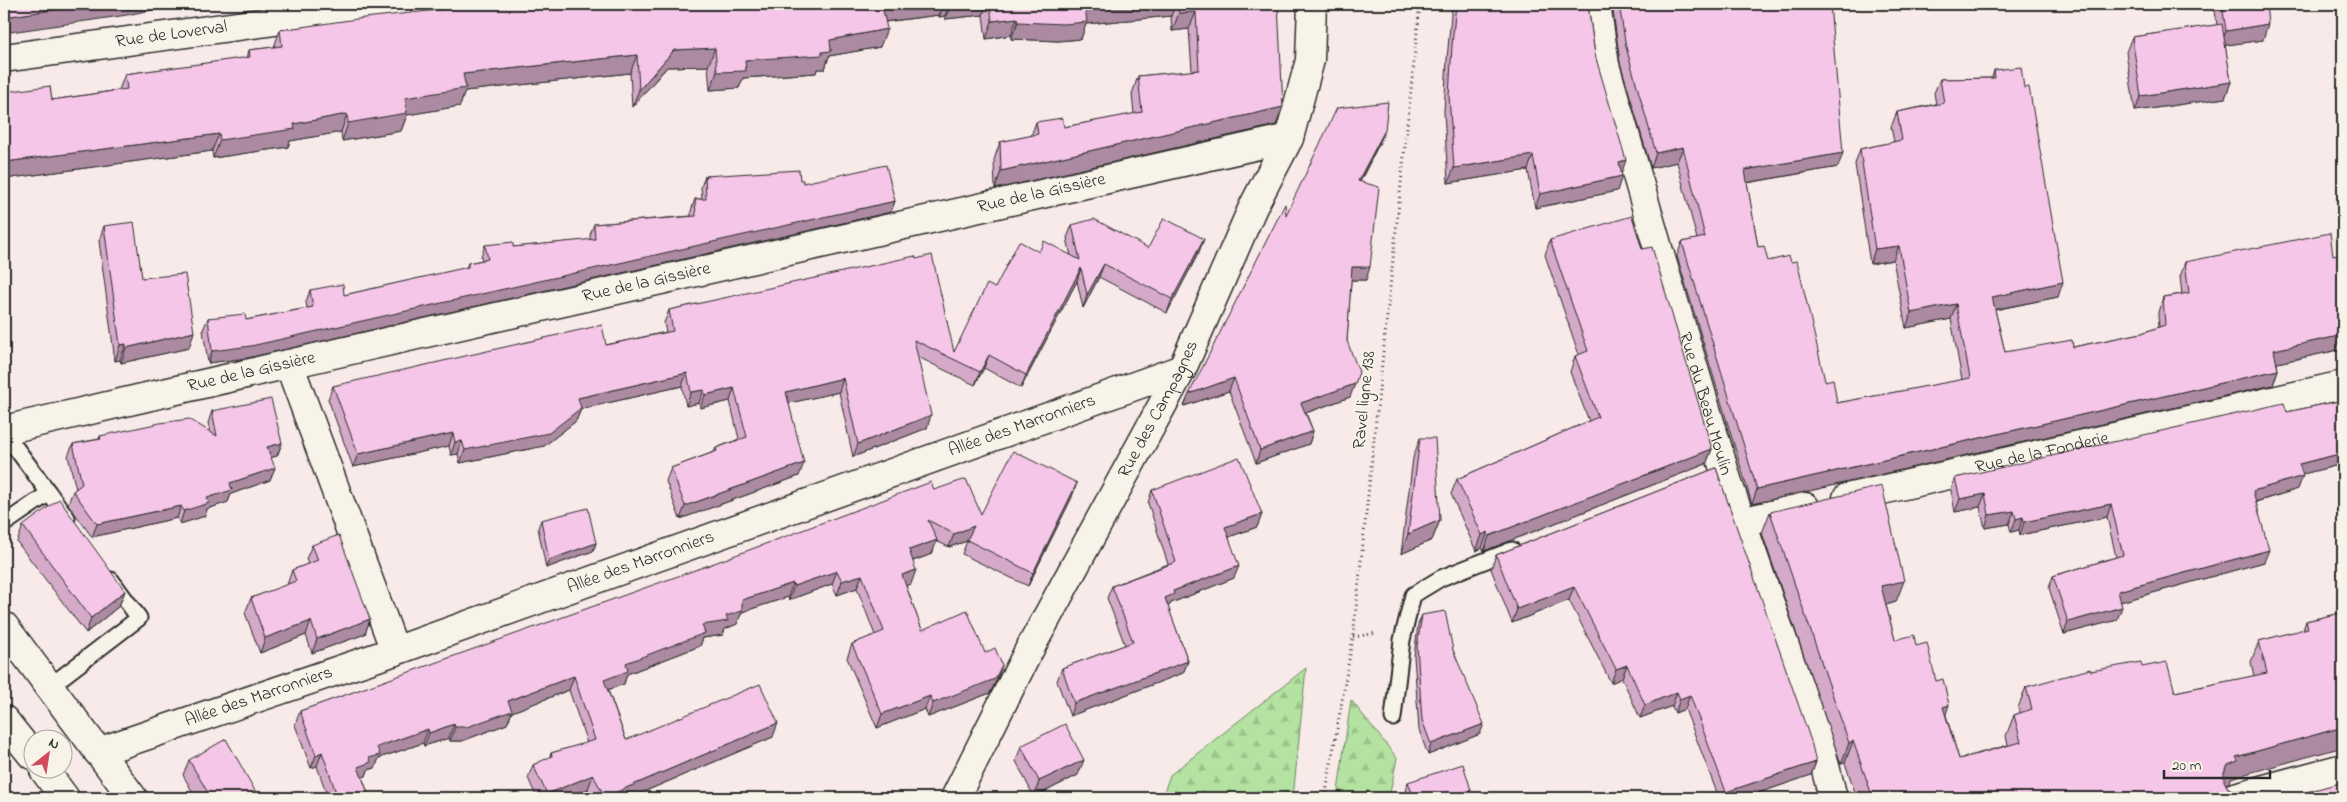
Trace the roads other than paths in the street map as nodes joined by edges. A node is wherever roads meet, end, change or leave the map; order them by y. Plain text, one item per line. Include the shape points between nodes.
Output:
1 (399, 4) edge
2 (1312, 4) edge
3 (1596, 4) edge
4 (4, 58) edge
5 (1290, 138) junction
6 (289, 364) junction
7 (1182, 369) junction
8 (2343, 385) edge
9 (4, 431) edge
10 (49, 493) junction
11 (1741, 522) junction
12 (4, 524) edge
13 (77, 532) edge
14 (1523, 546) edge
15 (105, 571) edge
16 (5, 630) edge
17 (395, 651) junction
18 (49, 687) junction
19 (1393, 718) dead end
20 (4, 720) edge
21 (22, 742) edge
22 (98, 752) junction
23 (2343, 768) edge
24 (52, 780) edge
25 (65, 798) edge
26 (133, 798) edge
27 (955, 798) edge
28 (1833, 798) edge
29 (2231, 798) edge

1 - 4 street, Rue de Loverval
2 - 5 street, Rue des Campagnes via 1310,60
3 - 11 street, Rue du Beau Moulin via 1605,65 1714,471
5 - 6 street, Rue de la Gissière
5 - 7 street, Rue des Campagnes via 1253,207
6 - 9 street, Rue de la Gissière
6 - 17 street
7 - 17 street, Allée des Marronniers
7 - 27 street, Rue des Campagnes via 1027,654
8 - 11 street, Rue de la Fonderie
9 - 10 lane
10 - 12 lane
10 - 13 lane
11 - 28 street, Rue du Beau Moulin via 1821,750
14 - 19 lane via 1441,578 1413,595 1402,640
15 - 18 lane via 139,618
16 - 18 street
17 - 22 street, Allée des Marronniers
18 - 22 street
20 - 21 street
22 - 26 street
23 - 29 street
24 - 25 street

